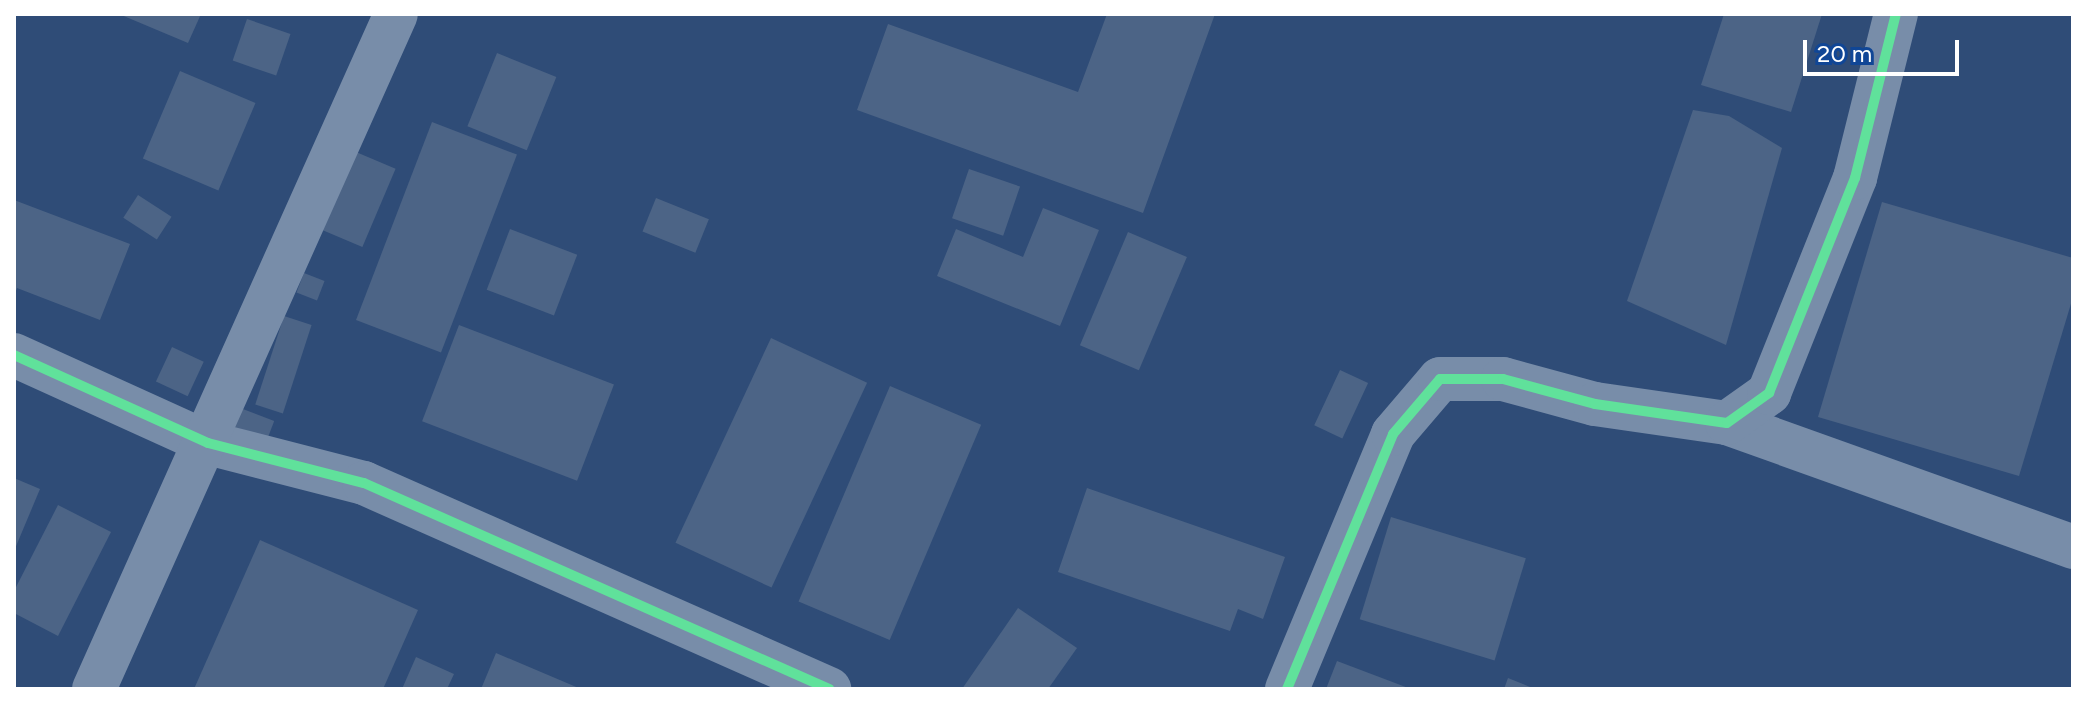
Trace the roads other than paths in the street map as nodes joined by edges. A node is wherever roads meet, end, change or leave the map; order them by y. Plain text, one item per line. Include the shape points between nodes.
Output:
1 (396, 14) edge
2 (1896, 14) edge
3 (14, 355) edge
4 (1727, 423) junction
5 (208, 443) junction
6 (2073, 547) edge
7 (94, 689) edge
8 (829, 689) edge
9 (1287, 689) edge

1 - 5 street
2 - 4 street via 1855,178 1769,393
3 - 5 street
4 - 6 street
4 - 9 street via 1595,404 1503,379 1440,379 1393,434
5 - 7 street
5 - 8 street via 364,483

